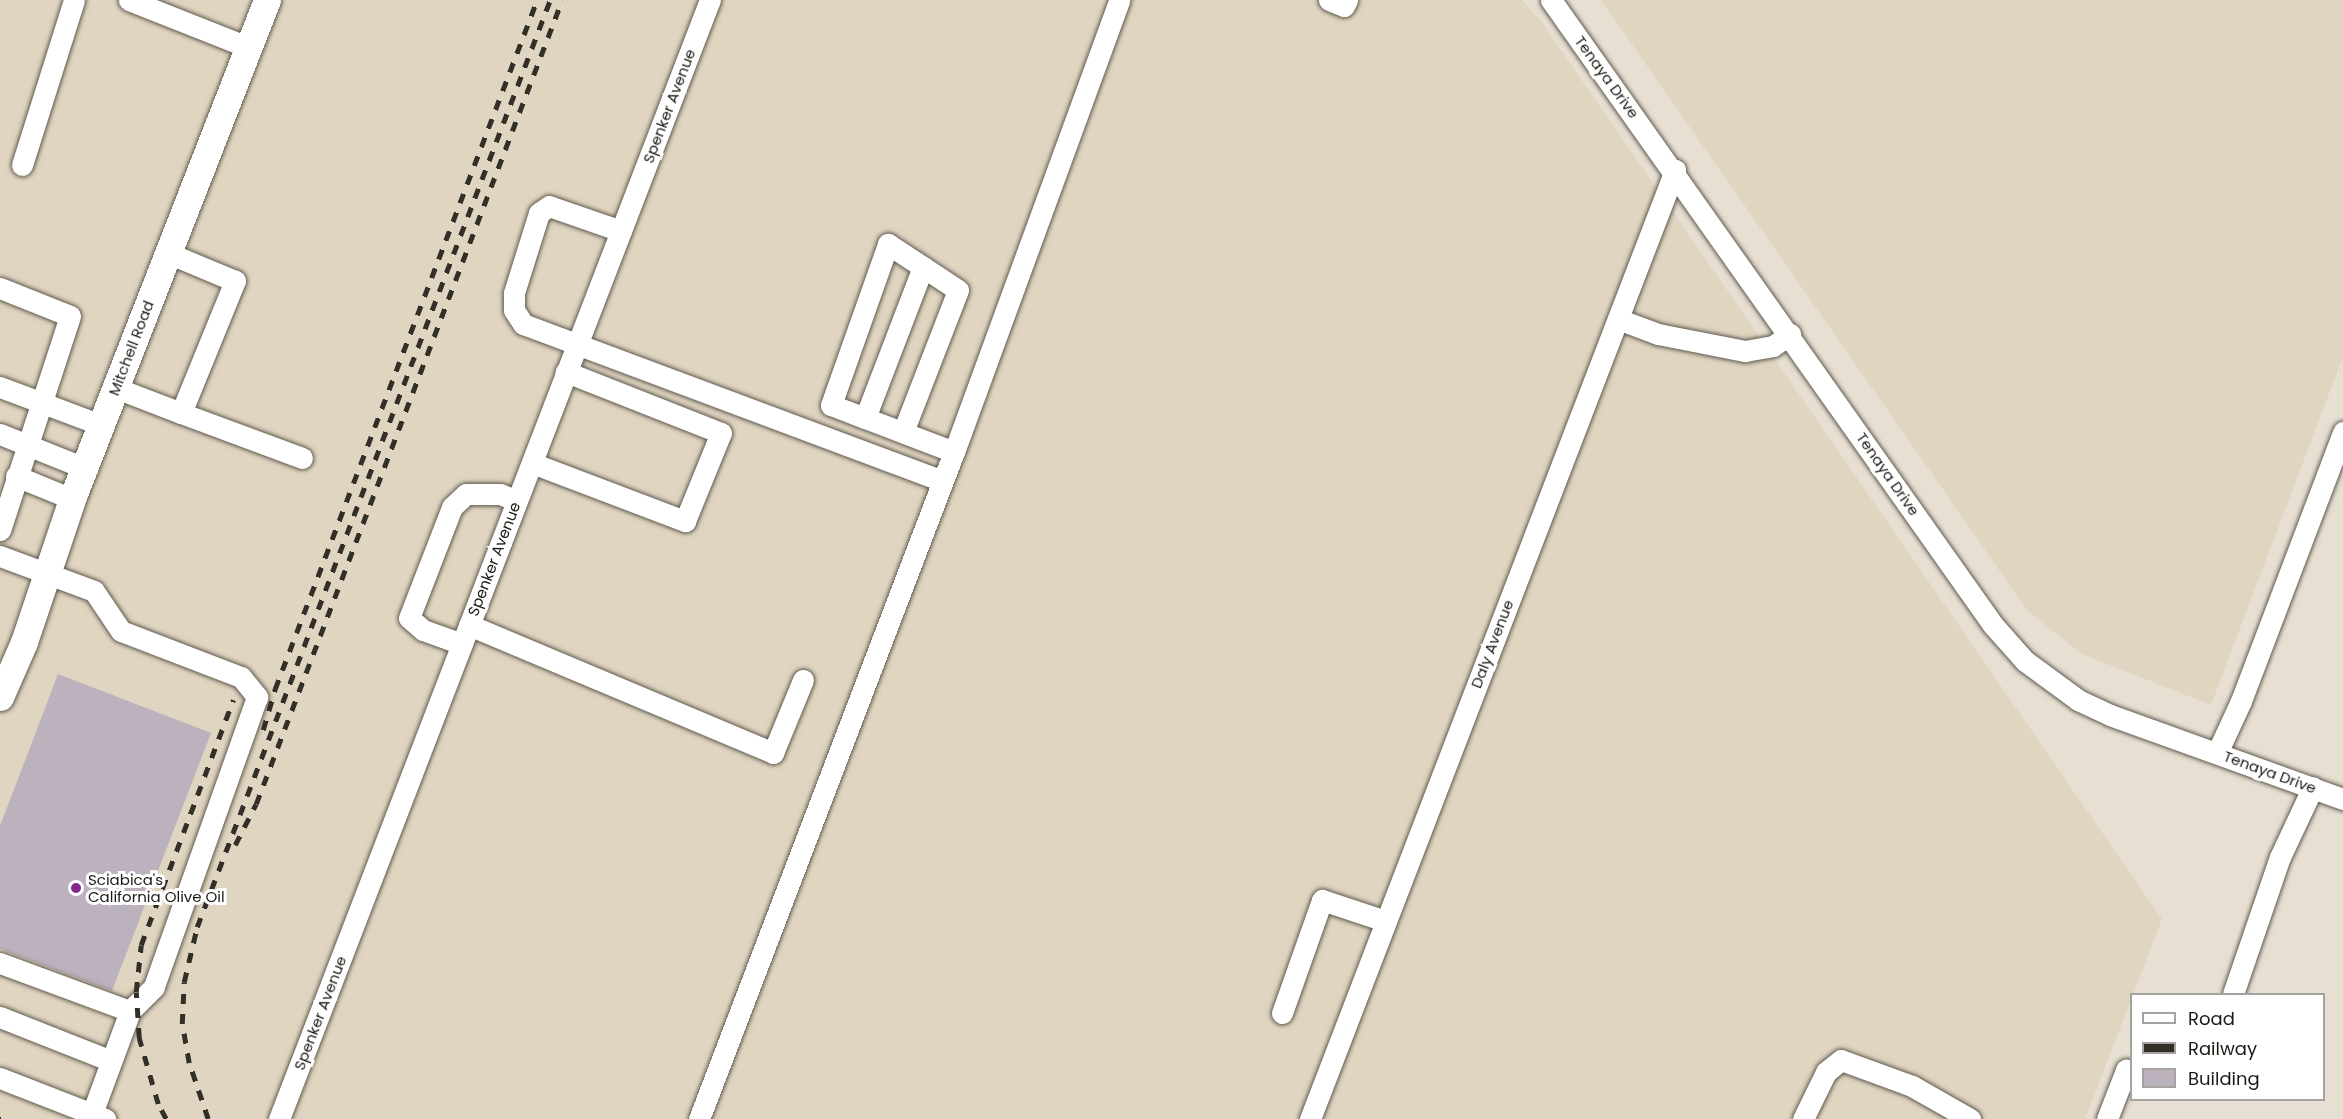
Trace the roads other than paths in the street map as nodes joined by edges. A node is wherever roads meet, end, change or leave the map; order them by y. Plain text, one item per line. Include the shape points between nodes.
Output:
1 (74, 0) edge
2 (129, 0) edge
3 (267, 0) edge
4 (710, 0) edge
5 (1119, 0) edge
6 (1329, 0) edge
7 (1347, 0) edge
8 (1551, 0) edge
9 (248, 47) junction
10 (22, 165) dead end
11 (1675, 171) junction
12 (621, 231) junction
13 (168, 253) junction
14 (923, 267) junction
15 (0, 288) edge
16 (1618, 319) junction
17 (1790, 334) junction
18 (577, 344) junction
19 (566, 372) junction
20 (0, 387) edge
21 (116, 388) junction
22 (733, 402) junction
23 (42, 403) junction
24 (182, 413) junction
25 (866, 418) junction
26 (101, 425) junction
27 (903, 432) junction
28 (2343, 432) edge
29 (721, 433) junction
30 (0, 434) edge
31 (27, 444) junction
32 (954, 452) junction
33 (303, 458) dead end
34 (531, 463) junction
35 (84, 468) junction
36 (16, 476) junction
37 (942, 481) junction
38 (72, 499) junction
39 (517, 501) junction
40 (0, 530) edge
41 (0, 556) edge
42 (47, 572) junction
43 (465, 635) junction
44 (802, 680) dead end
45 (0, 697) edge
46 (2217, 753) junction
47 (2313, 787) junction
48 (2343, 799) edge
49 (1384, 921) junction
50 (0, 963) edge
51 (2233, 993) edge
52 (130, 1011) junction
53 (1282, 1013) dead end
54 (0, 1017) edge
55 (111, 1061) junction
56 (2130, 1070) edge
57 (0, 1078) edge
58 (99, 1116) edge
59 (279, 1119) edge
60 (699, 1119) edge
61 (1310, 1119) edge
62 (1803, 1119) edge
63 (1970, 1119) edge
64 (2107, 1119) edge

1 - 10 street
2 - 9 street
3 - 9 main road, Mitchell Road
4 - 12 street, Spenker Avenue
5 - 32 street
6 - 7 street via 1344,6
8 - 11 street, Tenaya Drive
9 - 13 main road, Mitchell Road
11 - 16 street, Daly Avenue
11 - 17 street, Tenaya Drive
12 - 18 street, Spenker Avenue
12 - 18 street via 549,206 539,213 524,254 514,310 523,324
13 - 21 main road, Mitchell Road
13 - 24 street via 235,281
14 - 25 street
14 - 25 street via 888,244 831,405
14 - 27 street via 958,290
15 - 23 street via 70,316
16 - 17 street via 1658,334 1745,351 1773,346
16 - 49 street, Daly Avenue
17 - 46 street, Tenaya Drive via 1994,625 2025,661 2078,700
18 - 19 street, Spenker Avenue
18 - 22 street
19 - 29 street
19 - 34 street, Spenker Avenue
20 - 23 street
21 - 24 street
21 - 26 main road, Mitchell Road
22 - 29 street
22 - 37 street
23 - 26 street
23 - 31 street
24 - 33 street
25 - 27 street
26 - 35 main road, Mitchell Road
27 - 32 street
28 - 46 street via 2241,701
29 - 34 street via 685,521
30 - 31 street
31 - 35 street
31 - 36 street
32 - 37 street
34 - 39 street, Spenker Avenue
35 - 38 main road, Mitchell Road
36 - 38 street
36 - 40 street
37 - 60 street
38 - 42 main road, Mitchell Road
39 - 43 street, Spenker Avenue
39 - 43 street via 500,494 466,494 452,507 409,618 423,630
41 - 42 street
42 - 45 main road, Mitchell Road via 24,642
42 - 52 street via 94,591 121,632 241,677 257,697 154,987
43 - 44 street via 773,753
43 - 59 street, Spenker Avenue
46 - 47 street, Tenaya Drive
47 - 48 street, Tenaya Drive
47 - 51 street via 2280,857
49 - 53 street via 1322,900
49 - 61 street, Daly Avenue
50 - 52 street
52 - 55 street
54 - 55 street
55 - 58 street
56 - 64 street via 2126,1070
57 - 58 street
62 - 63 street via 1826,1072 1841,1060 1912,1086

